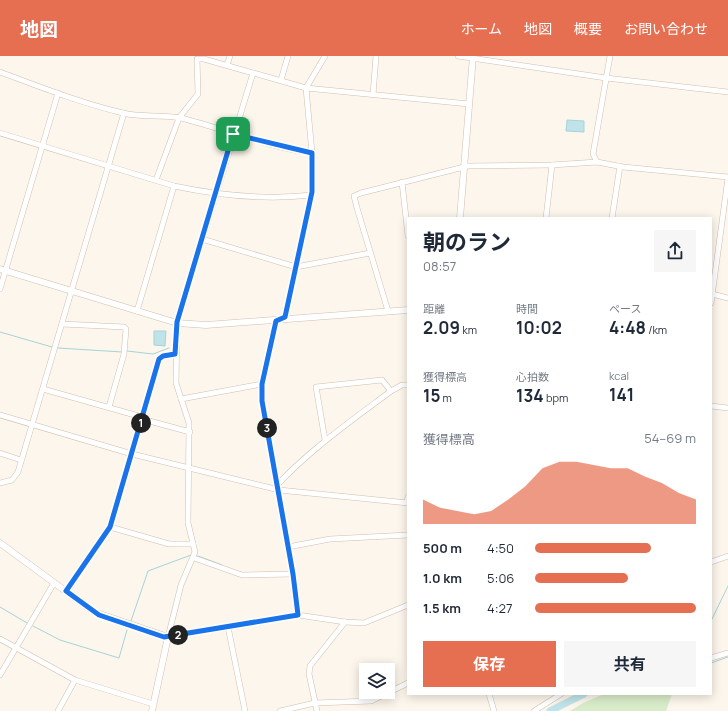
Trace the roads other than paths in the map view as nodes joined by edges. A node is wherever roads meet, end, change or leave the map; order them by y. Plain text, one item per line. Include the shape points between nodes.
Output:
1 (230, 56) edge
2 (288, 56) edge
3 (325, 56) edge
4 (376, 56) edge
5 (458, 56) edge
6 (610, 56) edge
7 (473, 57) edge
8 (228, 66) junction
9 (0, 72) edge
10 (253, 73) junction
11 (606, 78) junction
12 (281, 80) junction
13 (306, 88) junction
14 (728, 92) edge
15 (58, 93) junction
16 (373, 95) junction
17 (469, 104) junction
18 (124, 113) junction
19 (179, 118) junction
20 (0, 133) edge
21 (233, 134) junction
22 (42, 146) junction
23 (312, 153) junction
24 (597, 162) junction
25 (552, 165) junction
26 (109, 166) junction
27 (620, 166) junction
28 (464, 167) junction
29 (728, 177) edge
30 (156, 180) junction
31 (402, 182) junction
32 (174, 186) junction
33 (217, 192) junction
34 (312, 195) junction
35 (460, 217) edge
36 (546, 217) edge
37 (612, 217) edge
38 (407, 227) edge
39 (202, 239) junction
40 (370, 253) junction
41 (713, 263) edge
42 (296, 267) junction
43 (3, 270) edge
44 (0, 290) edge
45 (71, 291) junction
46 (712, 294) joint
47 (728, 298) edge
48 (407, 310) edge
49 (137, 311) junction
50 (388, 311) junction
51 (276, 321) junction
52 (177, 322) junction
53 (62, 324) junction
54 (175, 354) junction
55 (262, 384) junction
56 (407, 385) edge
57 (43, 389) junction
58 (391, 391) junction
59 (181, 399) junction
60 (712, 406) edge
61 (109, 407) junction
62 (728, 408) edge
63 (0, 415) edge
64 (142, 418) junction
65 (32, 424) junction
66 (190, 432) junction
67 (325, 440) junction
68 (0, 454) edge
69 (132, 454) junction
70 (21, 460) junction
71 (189, 469) junction
72 (0, 484) edge
73 (278, 488) junction
74 (407, 503) edge
75 (110, 527) junction
76 (407, 535) edge
77 (0, 543) edge
78 (193, 544) junction
79 (288, 547) junction
80 (728, 556) edge
81 (194, 558) junction
82 (712, 562) edge
83 (293, 574) junction
84 (54, 583) junction
85 (66, 591) junction
86 (407, 605) edge
87 (298, 615) junction
88 (345, 622) junction
89 (228, 627) junction
90 (168, 637) junction
91 (0, 639) edge
92 (16, 648) junction
93 (728, 653) edge
94 (712, 658) edge
95 (0, 675) edge
96 (75, 680) junction
97 (407, 683) edge
98 (489, 695) edge
99 (559, 695) edge
100 (315, 703) junction
101 (152, 708) edge
102 (58, 711) edge
103 (245, 711) edge
104 (280, 711) edge
105 (317, 711) edge
106 (494, 711) edge
107 (534, 711) edge

1 - 8 street
2 - 12 street
3 - 13 street
4 - 16 street
5 - 7 street
6 - 11 street
7 - 11 street
7 - 17 street
8 - 10 street
8 - 19 street via 197,59 198,94
9 - 15 street
10 - 12 street
10 - 21 street
11 - 14 street
11 - 24 street via 594,154
12 - 13 street
13 - 16 street
13 - 23 street
15 - 18 street
15 - 22 street
16 - 17 street
17 - 28 street
18 - 19 street
18 - 26 street
19 - 21 street
19 - 30 street
20 - 22 street
21 - 23 street
21 - 33 street
22 - 26 street
22 - 43 street
23 - 34 street
24 - 25 street
24 - 27 street
25 - 28 street
25 - 36 street
26 - 30 street
26 - 45 street
27 - 29 street
27 - 37 street
28 - 31 street
28 - 35 street
29 - 41 street
30 - 32 street
31 - 38 street
31 - 40 street via 354,196
32 - 33 street
32 - 49 street
33 - 34 street via 248,196
33 - 39 street
34 - 42 street
39 - 42 street
39 - 52 street
40 - 42 street
40 - 50 street
41 - 46 street
42 - 51 street via 285,317
43 - 44 street
43 - 45 street
45 - 49 street
45 - 53 street
46 - 47 street
48 - 50 street
49 - 52 street
50 - 51 street
51 - 52 street via 206,325
51 - 55 street
52 - 54 street
53 - 57 street
53 - 61 street via 124,326 126,329 124,354
54 - 59 street via 176,383
54 - 64 street via 159,359
55 - 59 street
55 - 73 street via 262,401
56 - 58 street
57 - 61 street
57 - 65 street
58 - 67 street
58 - 67 street via 382,380 316,387
59 - 66 street
60 - 62 street
61 - 64 street
63 - 65 street
64 - 66 street
64 - 69 street
65 - 69 street
65 - 70 street
66 - 71 street
67 - 73 street via 295,467
68 - 70 street
69 - 71 street
69 - 75 street
70 - 72 street via 18,472 12,480
71 - 73 street
71 - 78 street via 188,523
73 - 74 street
73 - 79 street
75 - 78 street via 169,544
75 - 85 street
76 - 79 street via 330,539
77 - 84 street
78 - 81 street
79 - 83 street
80 - 82 street
81 - 83 street via 242,575
81 - 90 street via 181,586
83 - 87 street
84 - 85 street
84 - 92 street
85 - 90 street via 99,615
86 - 88 street via 372,622
87 - 88 street
87 - 89 street
88 - 100 street via 310,666 309,674
89 - 90 street
89 - 103 street
90 - 101 street
91 - 92 street
92 - 95 street
92 - 96 street
93 - 94 street
96 - 101 street
96 - 102 street
97 - 100 street via 371,701
98 - 106 street
99 - 107 street
100 - 104 street
100 - 105 street

